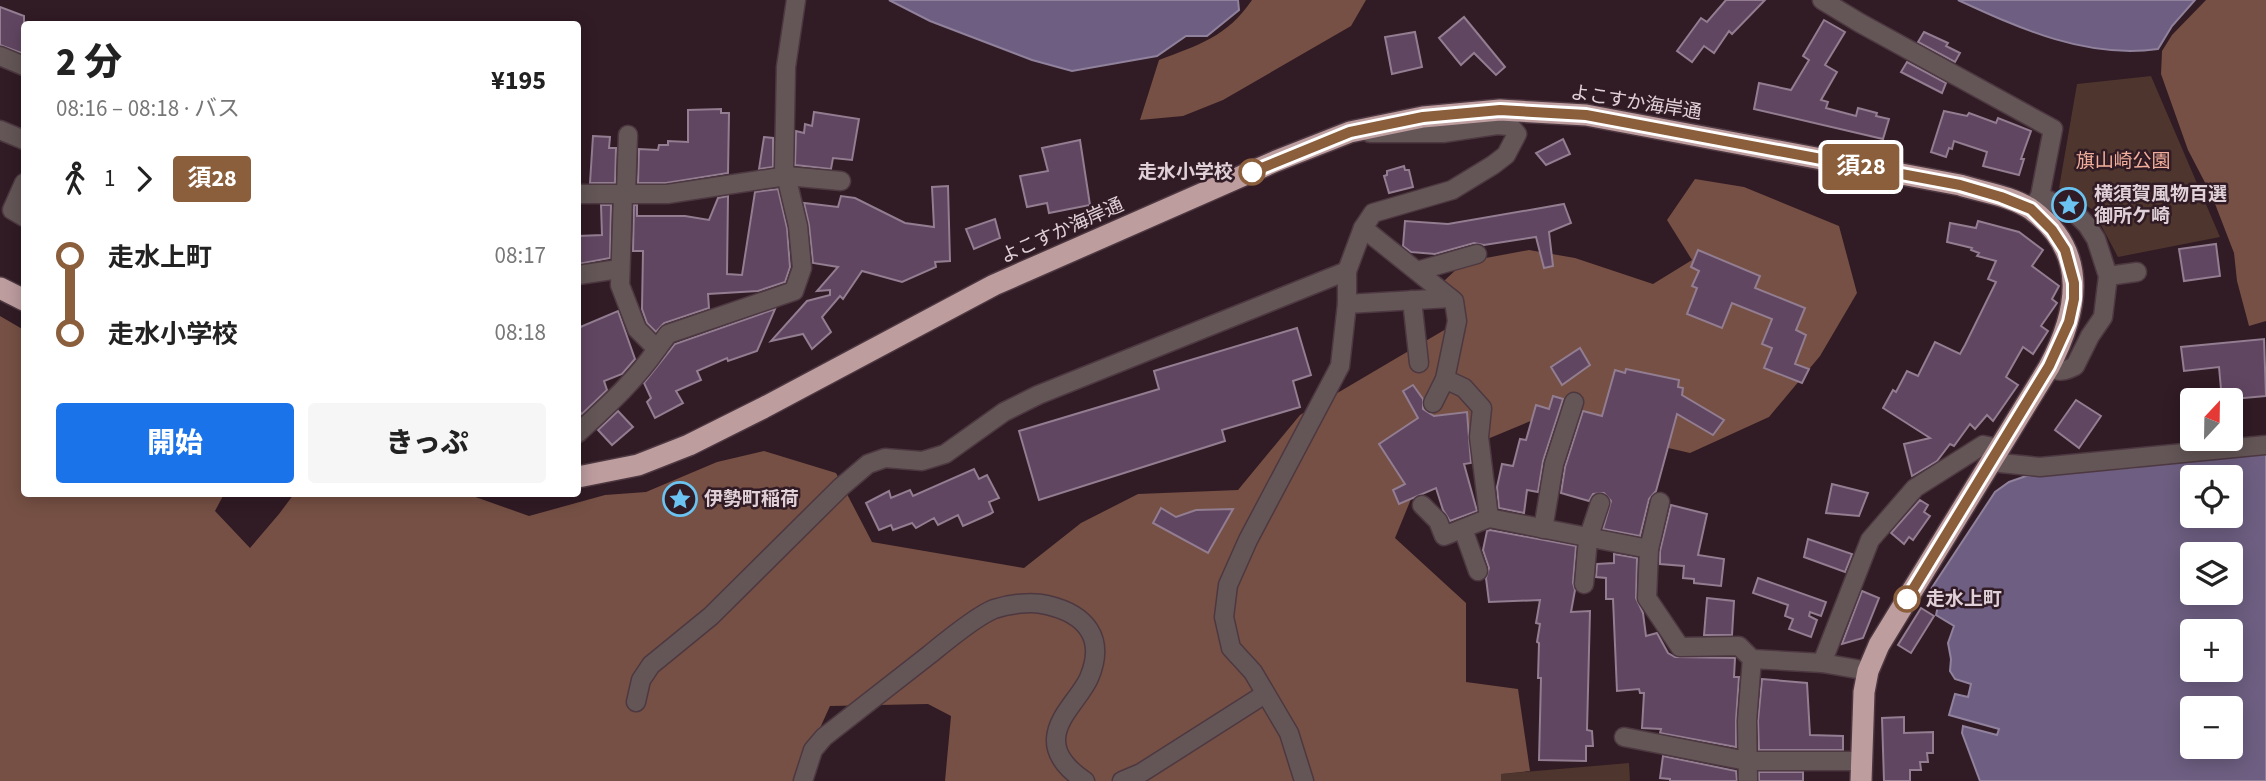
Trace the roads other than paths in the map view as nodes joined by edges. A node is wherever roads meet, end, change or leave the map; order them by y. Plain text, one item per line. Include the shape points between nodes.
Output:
1 (796, 0) edge
2 (1822, 0) edge
3 (0, 56) edge
4 (21, 65) edge
5 (0, 130) edge
6 (1350, 132) junction
7 (628, 135) dead end
8 (21, 139) edge
9 (787, 176) junction
10 (841, 181) dead end
11 (21, 190) edge
12 (581, 194) edge
13 (624, 194) junction
14 (2035, 203) junction
15 (21, 214) edge
16 (1363, 228) junction
17 (1477, 254) dead end
18 (620, 269) junction
19 (1347, 271) junction
20 (1417, 271) junction
21 (2137, 272) dead end
22 (581, 275) edge
23 (2108, 276) junction
24 (0, 288) edge
25 (21, 298) edge
26 (1450, 298) junction
27 (1412, 300) junction
28 (1348, 303) junction
29 (657, 349) junction
30 (1419, 363) dead end
31 (2049, 366) junction
32 (1446, 379) junction
33 (1574, 402) dead end
34 (1433, 403) dead end
35 (581, 430) edge
36 (2266, 444) edge
37 (1995, 454) junction
38 (581, 476) edge
39 (1660, 502) dead end
40 (1600, 503) dead end
41 (1422, 505) dead end
42 (1489, 518) junction
43 (1463, 529) junction
44 (1543, 529) junction
45 (1588, 539) junction
46 (1648, 549) junction
47 (1478, 571) dead end
48 (1584, 584) dead end
49 (1752, 659) junction
50 (1822, 663) junction
51 (1868, 671) junction
52 (1265, 694) junction
53 (636, 702) dead end
54 (1624, 737) dead end
55 (1747, 761) junction
56 (1861, 771) edge
57 (803, 781) edge
58 (1085, 781) edge
59 (1122, 781) edge
60 (1304, 781) edge
61 (1748, 781) edge

1 - 9 street via 786,67
2 - 14 street via 2053,129
3 - 4 street
5 - 8 street
6 - 14 highway, よこすか海岸通 via 1423,117 1500,110 1586,115
6 - 16 street via 1443,133 1497,125 1510,126 1517,134 1506,155 1493,165 1452,190 1373,213
6 - 38 highway, よこすか海岸通 via 994,285 689,444 638,466
7 - 13 street
9 - 10 street
9 - 13 street via 667,194
9 - 29 street via 802,268 794,291 668,334
11 - 15 street via 12,210
12 - 13 street
13 - 18 street
14 - 23 street via 2075,213 2087,225
14 - 31 highway, よこすか海岸通 via 2065,250 2074,283 2069,322
16 - 19 street
16 - 20 street
17 - 20 street
18 - 22 street
18 - 29 street via 620,285 637,329
19 - 28 street
19 - 53 street via 1038,395 1004,412 945,454 922,461 885,458 868,464 711,616 652,665 641,680
20 - 26 street
21 - 23 street
23 - 31 street via 2104,317 2076,366 2056,371
24 - 25 highway
26 - 27 street
26 - 32 street via 1457,321
27 - 28 street
27 - 30 street
28 - 52 street via 1340,366 1228,584 1224,617 1231,648
29 - 35 street
31 - 37 highway, よこすか海岸通
32 - 34 street
32 - 42 street via 1464,388 1482,408 1479,437
33 - 44 street via 1554,464
36 - 37 street via 2040,467 2000,463
37 - 50 street via 1983,445 1915,488 1870,540
37 - 51 highway, よこすか海岸通 via 1879,645
39 - 46 street
40 - 45 street
41 - 43 street via 1438,520 1444,536
42 - 43 street
42 - 44 street
43 - 47 street
44 - 45 street
45 - 46 street
45 - 48 street
46 - 49 street via 1647,598 1680,647 1739,646
49 - 50 street
49 - 55 street
50 - 51 street
51 - 56 highway, よこすか海岸通
52 - 59 street
52 - 60 street via 1289,733
54 - 55 street
55 - 56 street
55 - 61 street
57 - 58 street via 813,750 824,737 953,635 993,610 1042,604 1065,609 1081,619 1093,635 1094,663 1088,680 1062,720 1056,739 1060,756

